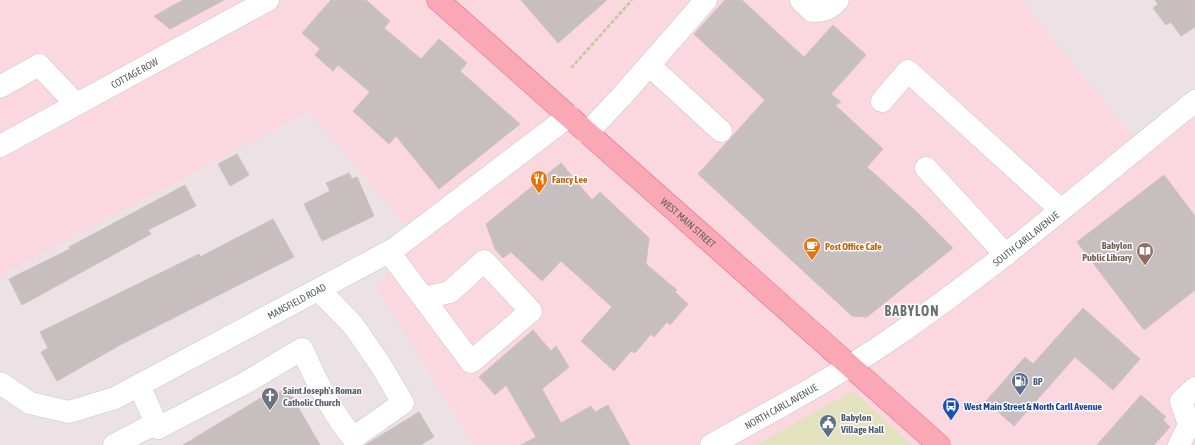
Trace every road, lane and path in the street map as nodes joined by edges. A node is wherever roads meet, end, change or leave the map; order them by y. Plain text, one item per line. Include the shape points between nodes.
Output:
1 (268, 0) edge
2 (438, 0) edge
3 (632, 0) edge
4 (706, 0) edge
5 (801, 0) edge
6 (838, 0) edge
7 (649, 66) junction
8 (571, 68) dead end
9 (0, 87) edge
10 (882, 101) dead end
11 (1194, 103) edge
12 (76, 104) junction
13 (569, 116) junction
14 (721, 131) dead end
15 (587, 133) junction
16 (0, 146) edge
17 (926, 168) dead end
18 (1061, 210) junction
19 (389, 252) junction
20 (1006, 255) junction
21 (319, 290) junction
22 (424, 298) junction
23 (850, 366) junction
24 (0, 383) edge
25 (139, 385) junction
26 (1195, 388) edge
27 (156, 423) junction
28 (114, 445) edge
29 (712, 445) edge
30 (939, 445) edge
31 (1179, 445) edge

1 - 12 street, COTTAGE ROW
2 - 13 main road, WEST MAIN STREET
3 - 8 path
4 - 7 street
5 - 6 street via 812,11 831,8
7 - 14 street
7 - 15 street
9 - 12 street via 39,65
10 - 18 street via 908,71
11 - 18 street, SOUTH CARLL AVENUE
12 - 16 street, COTTAGE ROW
13 - 15 main road, WEST MAIN STREET
13 - 19 street, MANSFIELD ROAD
15 - 23 main road, WEST MAIN STREET
17 - 20 street
18 - 20 street, SOUTH CARLL AVENUE
19 - 21 street, MANSFIELD ROAD
19 - 22 street
20 - 23 street, SOUTH CARLL AVENUE
21 - 25 street, MANSFIELD ROAD
21 - 27 street via 353,325 380,364 402,403 353,438 334,412 302,349 245,383 158,428
22 - 22 street via 471,362 531,311 484,261 450,292
23 - 29 street, NORTH CARLL AVENUE
23 - 30 main road, WEST MAIN STREET
24 - 25 street, MANSFIELD ROAD via 30,403 69,412 115,398
25 - 27 street
26 - 31 street via 1181,401 1189,425
27 - 28 street

